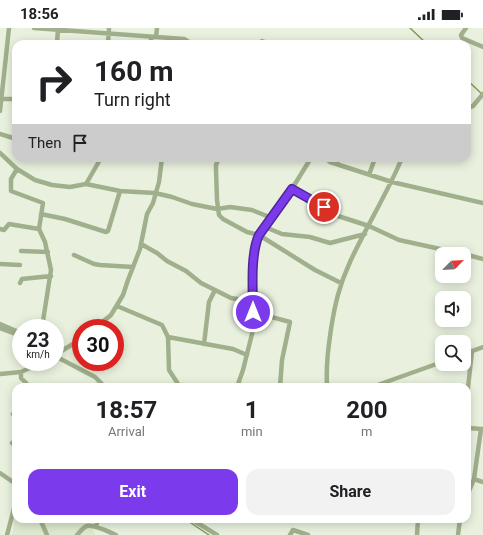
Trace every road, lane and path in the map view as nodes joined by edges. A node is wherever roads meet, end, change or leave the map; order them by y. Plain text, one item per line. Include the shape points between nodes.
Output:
1 (9, 28) edge
2 (34, 28) edge
3 (157, 28) edge
4 (466, 28) edge
5 (58, 29) edge
6 (109, 31) edge
7 (154, 37) junction
8 (57, 40) edge
9 (153, 40) edge
10 (186, 40) edge
11 (467, 40) edge
12 (471, 42) edge
13 (483, 47) edge
14 (483, 94) edge
15 (2, 99) junction
16 (12, 99) edge
17 (471, 107) edge
18 (0, 111) edge
19 (0, 134) edge
20 (12, 137) edge
21 (0, 153) edge
22 (99, 162) edge
23 (162, 162) edge
24 (217, 162) edge
25 (309, 162) edge
26 (330, 162) edge
27 (374, 162) edge
28 (400, 162) edge
29 (337, 164) joint
30 (17, 169) junction
31 (369, 175) junction
32 (392, 182) junction
33 (86, 184) junction
34 (292, 189) junction
35 (120, 191) junction
36 (155, 193) junction
37 (483, 203) edge
38 (217, 209) junction
39 (41, 214) junction
40 (272, 218) junction
41 (265, 226) junction
42 (369, 226) junction
43 (39, 228) junction
44 (0, 229) edge
45 (365, 234) junction
46 (259, 235) junction
47 (141, 244) junction
48 (435, 248) edge
49 (21, 251) dead end
50 (48, 252) junction
51 (74, 255) dead end
52 (471, 256) edge
53 (483, 259) edge
54 (0, 264) edge
55 (20, 265) dead end
56 (134, 267) junction
57 (51, 276) junction
58 (20, 283) dead end
59 (341, 283) junction
60 (215, 290) junction
61 (253, 302) junction
62 (117, 306) junction
63 (253, 312) junction
64 (43, 319) edge
65 (106, 319) edge
66 (0, 324) edge
67 (0, 328) edge
68 (12, 329) edge
69 (12, 333) edge
70 (168, 338) junction
71 (204, 344) junction
72 (483, 347) edge
73 (472, 351) joint
74 (247, 356) junction
75 (64, 359) edge
76 (435, 364) edge
77 (21, 372) joint
78 (0, 374) edge
79 (95, 376) junction
80 (26, 383) edge
81 (101, 383) edge
82 (105, 383) edge
83 (177, 383) edge
84 (238, 383) edge
85 (280, 383) edge
86 (327, 383) edge
87 (383, 383) edge
88 (469, 383) edge
89 (471, 428) edge
90 (482, 429) edge
91 (0, 473) edge
92 (474, 479) junction
93 (12, 481) edge
94 (483, 482) edge
95 (471, 486) edge
96 (12, 518) edge
97 (42, 523) edge
98 (97, 523) edge
99 (198, 523) edge
100 (418, 523) edge
101 (460, 523) edge
102 (96, 527) junction
103 (8, 535) edge
104 (47, 535) edge
105 (77, 535) edge
106 (116, 535) edge
107 (217, 535) edge
108 (290, 535) edge
109 (308, 535) edge
110 (417, 535) edge
111 (458, 535) edge

1 - 15 street
2 - 5 street
3 - 7 street
4 - 11 street via 461,35
5 - 6 street
5 - 8 street
6 - 7 street
7 - 9 street
7 - 10 street
12 - 13 street
14 - 17 street
15 - 16 street
15 - 18 street
19 - 20 street
21 - 30 street
22 - 33 street
23 - 36 street
24 - 38 street
25 - 34 street
26 - 29 street
27 - 31 street
28 - 32 street
29 - 31 street
30 - 33 street via 35,180 52,185 70,187
30 - 39 street via 11,179 11,191 41,202
31 - 32 street
32 - 37 street
32 - 42 street
33 - 35 street
34 - 40 street
34 - 42 street via 338,216
35 - 36 street
35 - 39 street via 106,232
36 - 38 street
36 - 47 street via 147,214
38 - 40 street via 230,207 252,210
38 - 46 street via 219,215 231,225
39 - 43 street
40 - 41 street
41 - 45 street via 282,234 310,237 330,243
41 - 46 street
42 - 45 street
42 - 48 street via 399,240
43 - 44 street via 8,224 4,230
43 - 50 street
45 - 59 street
46 - 59 street
46 - 61 street via 256,240 253,268
47 - 56 street
47 - 60 street
49 - 50 street
50 - 57 street
51 - 56 street via 94,264
52 - 53 street
54 - 55 street
56 - 62 street via 124,295
57 - 58 street via 22,279
57 - 64 street
59 - 86 street via 336,296 328,348
60 - 61 street via 231,298
60 - 71 street via 209,302
61 - 63 street
62 - 65 street
62 - 70 street via 162,325
63 - 74 street via 253,330
63 - 85 street via 290,322
66 - 68 street
67 - 69 street
70 - 71 street
70 - 83 street via 169,370
71 - 74 street via 233,349
72 - 73 street
73 - 88 street
74 - 84 street
75 - 79 street
76 - 87 street
77 - 78 street
77 - 80 street via 21,378
79 - 81 street
79 - 82 street
89 - 90 street
90 - 92 street
91 - 93 street
92 - 94 street
92 - 95 street
96 - 103 street
97 - 104 street
98 - 102 street
99 - 107 street
100 - 110 street
101 - 111 street
102 - 105 street via 87,526
102 - 106 street
108 - 109 street via 293,530

